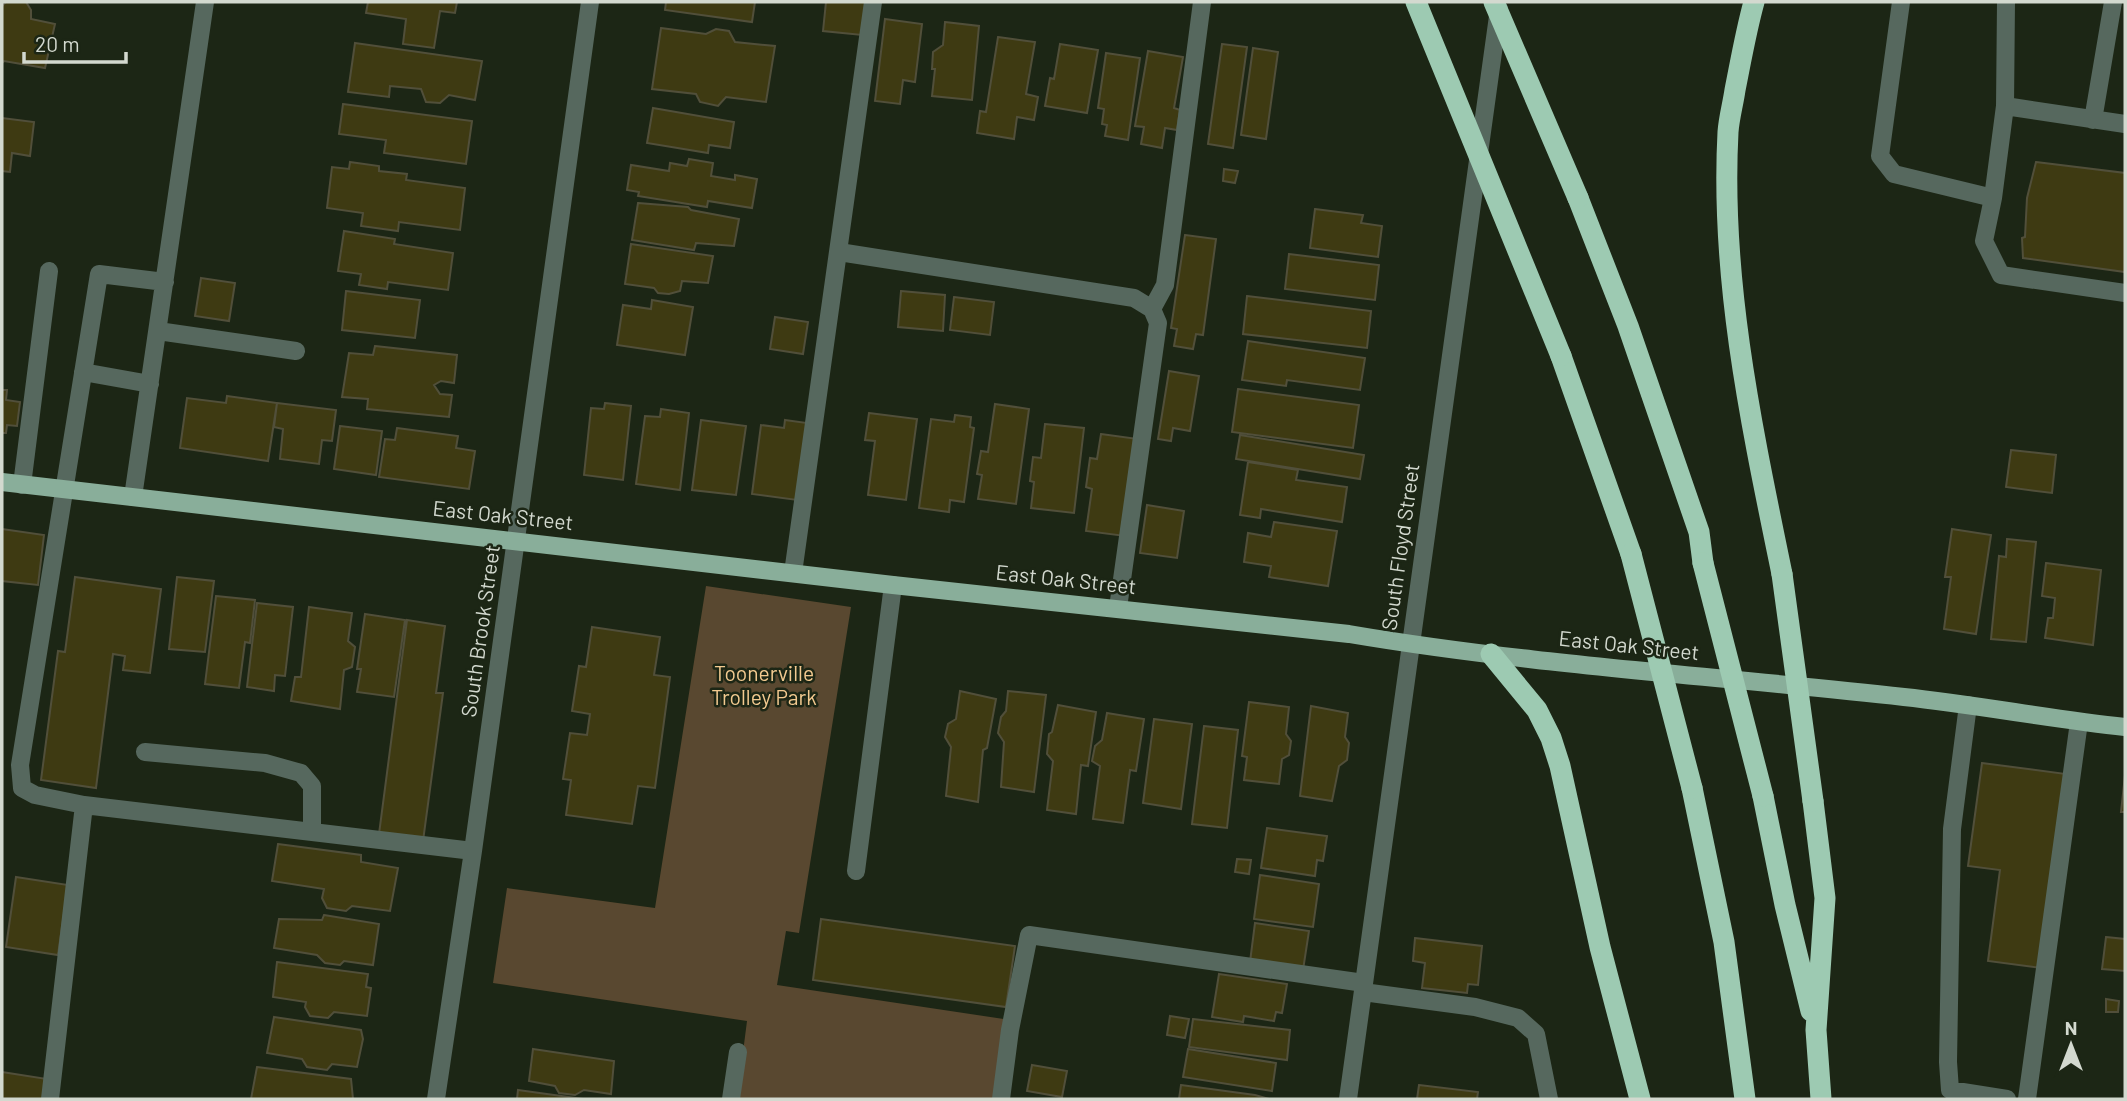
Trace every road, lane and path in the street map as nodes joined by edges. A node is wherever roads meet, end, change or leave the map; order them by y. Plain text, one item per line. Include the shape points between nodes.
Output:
1 (205, 2) edge
2 (590, 2) edge
3 (873, 2) edge
4 (1202, 2) edge
5 (1416, 2) edge
6 (1497, 2) edge
7 (1754, 2) edge
8 (1901, 2) edge
9 (2006, 2) edge
10 (2113, 2) edge
11 (2005, 106) junction
12 (2093, 120) junction
13 (2125, 124) edge
14 (1993, 198) junction
15 (839, 252) junction
16 (49, 271) dead end
17 (165, 282) junction
18 (2125, 293) edge
19 (1152, 309) junction
20 (158, 331) junction
21 (296, 351) dead end
22 (83, 372) junction
23 (150, 384) junction
24 (2, 482) edge
25 (22, 485) junction
26 (64, 490) junction
27 (133, 498) junction
28 (517, 540) junction
29 (793, 573) junction
30 (893, 584) junction
31 (1118, 608) junction
32 (1411, 645) junction
33 (1491, 654) junction
34 (1968, 705) junction
35 (2079, 722) junction
36 (2125, 727) edge
37 (145, 752) dead end
38 (84, 805) junction
39 (312, 832) junction
40 (473, 851) junction
41 (856, 871) dead end
42 (1364, 987) junction
43 (1816, 1030) junction
44 (738, 1052) dead end
45 (50, 1099) edge
46 (436, 1099) edge
47 (731, 1099) edge
48 (1001, 1099) edge
49 (1348, 1099) edge
50 (1549, 1099) edge
51 (1640, 1099) edge
52 (1745, 1099) edge
53 (1821, 1099) edge
54 (2007, 1099) edge
55 (2027, 1099) edge

1 - 17 street
2 - 28 street, South Brook Street
3 - 15 street
4 - 19 street via 1165,285
5 - 52 highway, bridge via 1560,356 1631,554 1692,788 1724,942
6 - 32 street, South Floyd Street
6 - 43 highway, bridge via 1628,326 1699,532
7 - 43 highway, bridge via 1728,130 1728,248 1741,360 1782,574 1825,898
8 - 14 street via 1880,156 1894,174
9 - 11 street
10 - 12 street
11 - 12 street
11 - 14 street
12 - 13 street
14 - 18 street via 1984,241 2001,275
15 - 19 street via 1134,298
15 - 29 street
16 - 25 street
17 - 20 street
17 - 22 street via 99,274
19 - 31 street via 1156,336
20 - 21 street
20 - 23 street
22 - 23 street
22 - 26 street
23 - 27 street
24 - 25 main road, East Oak Street
25 - 26 main road, East Oak Street
26 - 27 main road, East Oak Street
26 - 38 street via 20,780 22,788 35,794
27 - 28 main road, East Oak Street
28 - 29 main road, East Oak Street
28 - 40 street, South Brook Street
29 - 30 main road, East Oak Street
30 - 31 main road, East Oak Street
30 - 41 street
31 - 32 main road, East Oak Street
32 - 33 main road, East Oak Street
32 - 42 street, South Floyd Street
33 - 34 main road, East Oak Street
33 - 51 highway via 1537,710 1551,738
34 - 35 main road, East Oak Street
34 - 54 street via 1952,829 1950,1090
35 - 36 main road, East Oak Street
35 - 55 street
37 - 39 street via 265,762 301,773 312,786
38 - 39 street
38 - 45 street
39 - 40 street
40 - 46 street, South Brook Street
42 - 48 street via 1029,935
42 - 49 street, South Floyd Street
42 - 50 street via 1518,1018 1536,1034
43 - 53 highway
44 - 47 street

